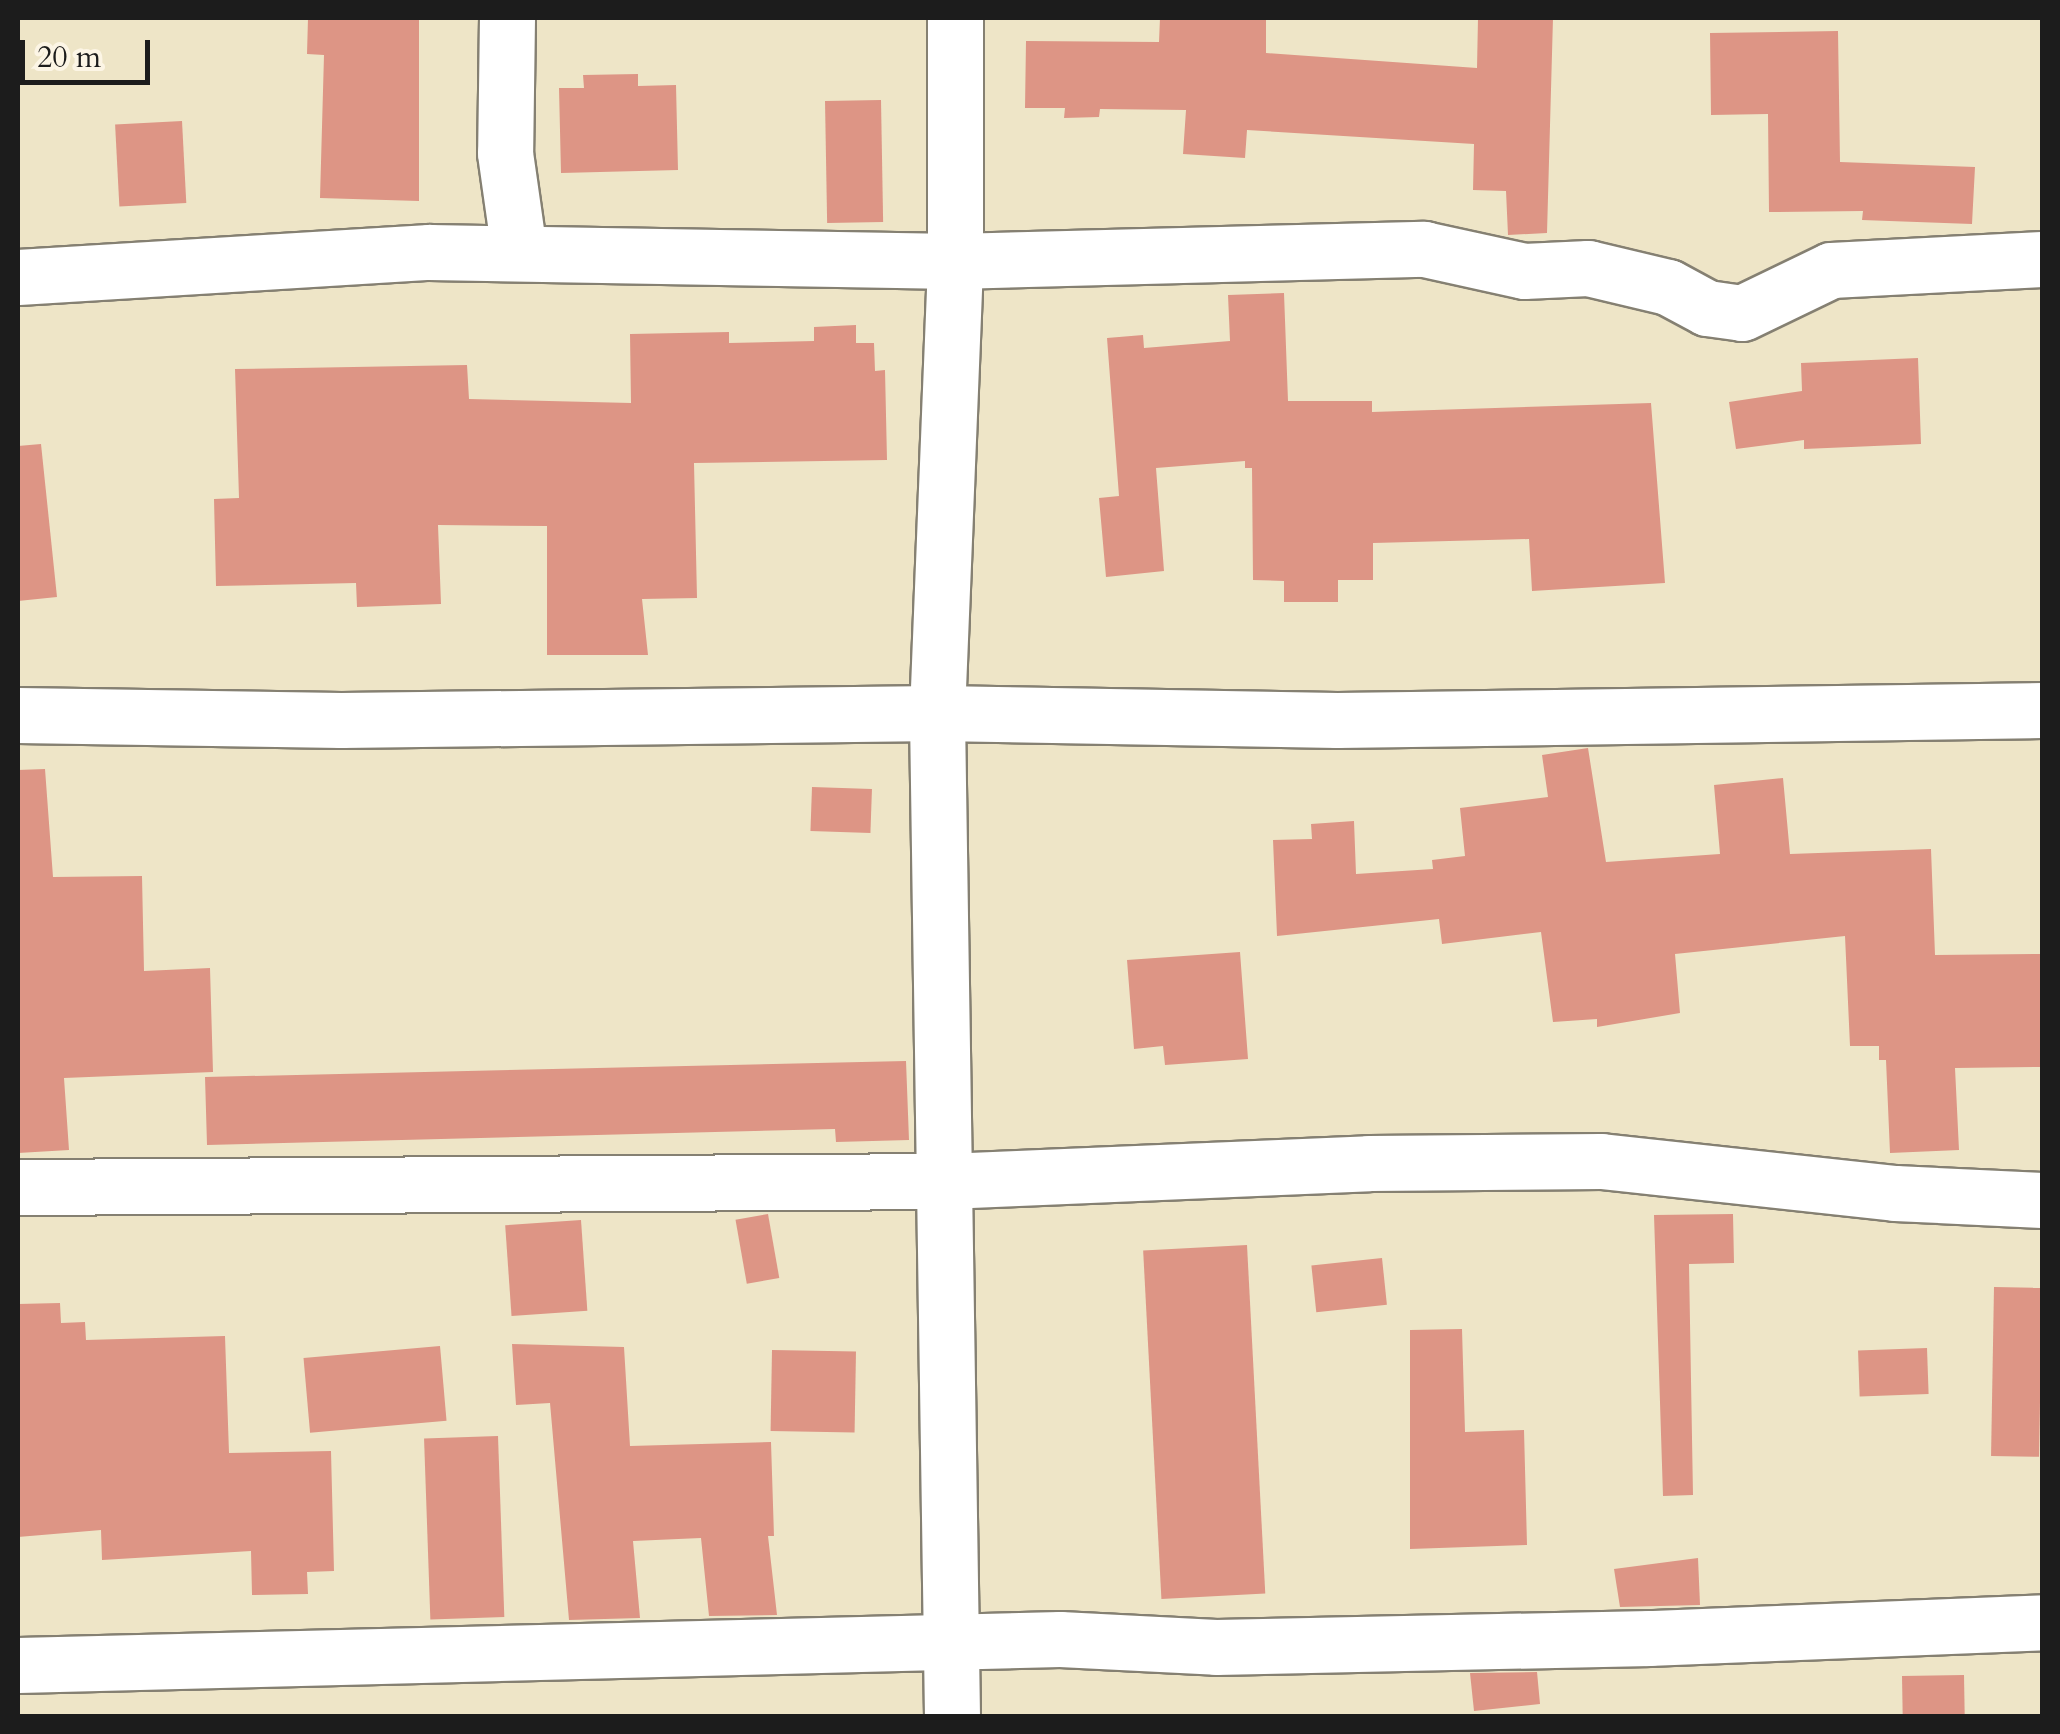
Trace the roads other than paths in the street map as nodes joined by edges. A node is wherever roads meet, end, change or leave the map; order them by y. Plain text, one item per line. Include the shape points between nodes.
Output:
1 (507, 18) edge
2 (956, 18) edge
3 (518, 251) junction
4 (2042, 259) edge
5 (955, 261) junction
6 (18, 277) edge
7 (2042, 710) edge
8 (937, 712) junction
9 (18, 714) edge
10 (946, 1181) junction
11 (18, 1187) edge
12 (2042, 1200) edge
13 (2042, 1622) edge
14 (952, 1645) junction
15 (18, 1664) edge
16 (952, 1716) edge

1 - 3 street via 506,153
2 - 5 street
3 - 5 street
3 - 6 street
4 - 5 street via 1831,270 1742,313 1707,308 1668,288 1588,268 1524,272 1424,250
5 - 8 street
7 - 8 street via 1337,720
8 - 9 street via 341,720
8 - 10 street
10 - 11 street
10 - 12 street via 1601,1162 1895,1193
10 - 14 street
13 - 14 street via 1591,1640 1216,1647 1060,1639
14 - 15 street
14 - 16 street

